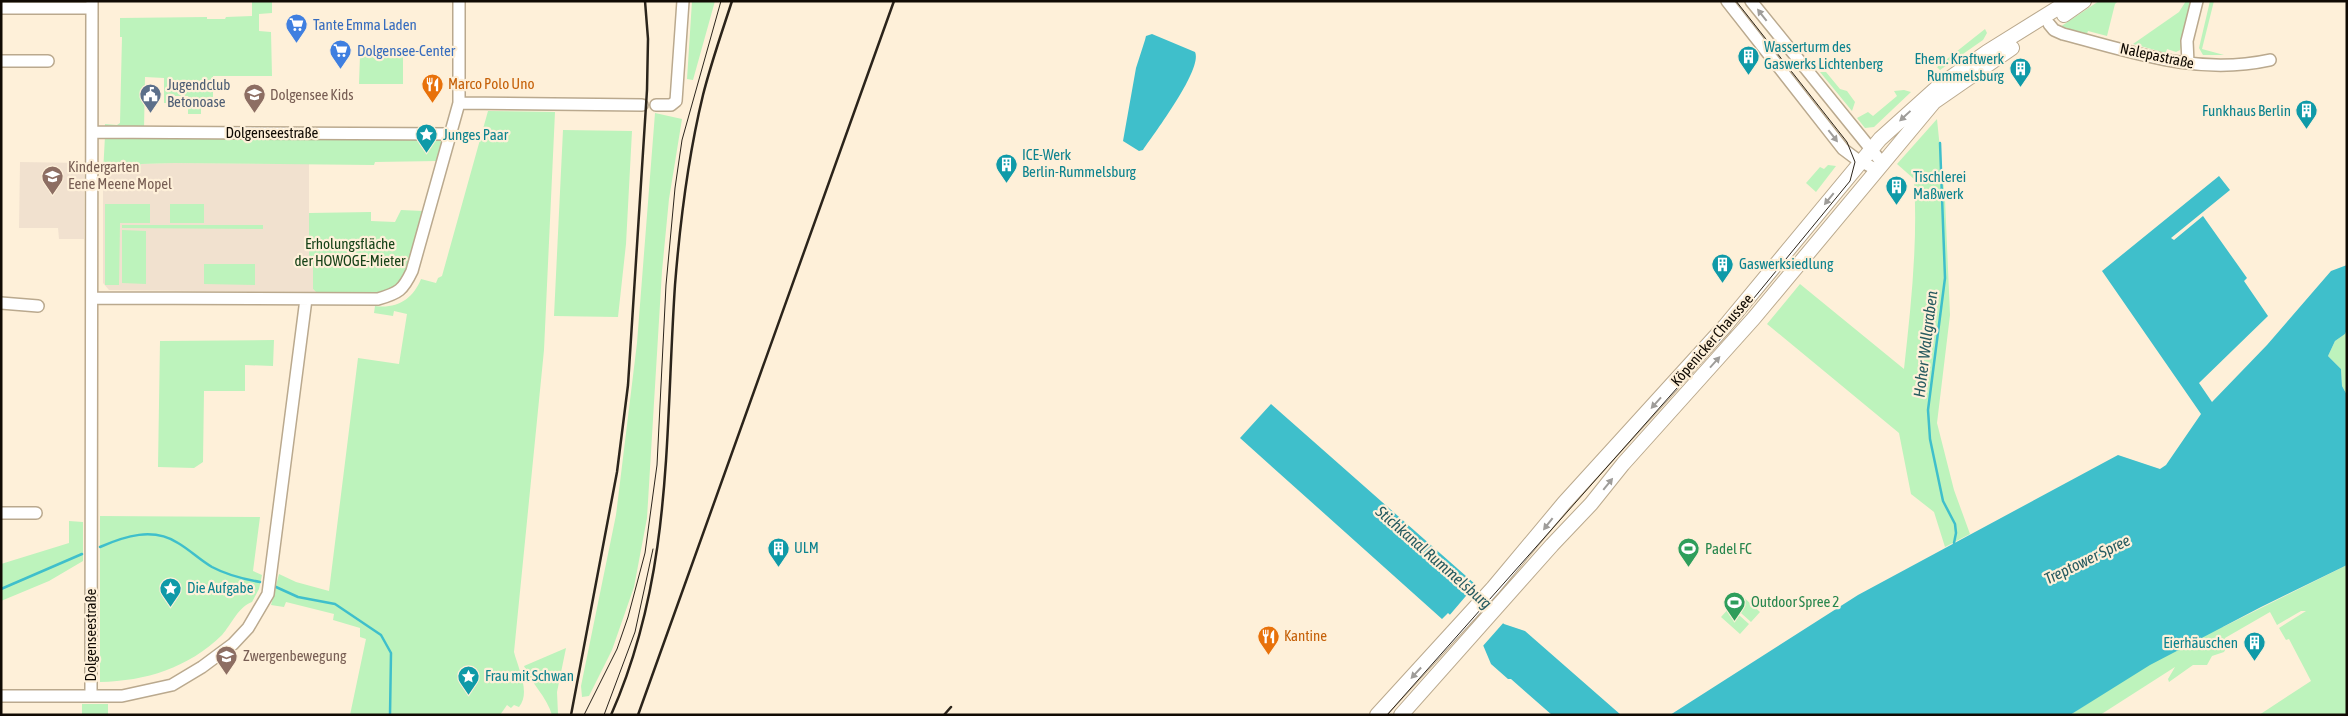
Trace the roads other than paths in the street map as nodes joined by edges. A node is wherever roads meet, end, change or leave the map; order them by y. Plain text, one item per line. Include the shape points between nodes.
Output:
1 (459, 1) edge
2 (683, 1) edge
3 (1727, 1) edge
4 (1751, 1) edge
5 (2069, 1) edge
6 (2084, 1) edge
7 (2197, 1) edge
8 (92, 5) edge
9 (1, 8) edge
10 (2049, 24) junction
11 (2270, 60) dead end
12 (1, 61) edge
13 (48, 61) dead end
14 (2188, 63) junction
15 (1932, 97) junction
16 (460, 103) junction
17 (642, 105) dead end
18 (656, 105) dead end
19 (92, 132) junction
20 (452, 134) junction
21 (1870, 149) junction
22 (1860, 162) junction
23 (1880, 167) junction
24 (92, 298) junction
25 (306, 298) junction
26 (1, 303) edge
27 (38, 306) dead end
28 (1, 513) edge
29 (36, 513) dead end
30 (1, 696) edge
31 (91, 696) junction
32 (1377, 715) edge
33 (1402, 715) edge

1 - 16 street
2 - 18 street via 676,101 671,105
3 -> 22 street via 1843,149
21 -> 4 street
5 - 15 main road via 1980,56
6 - 10 main road
7 - 14 street via 2187,42
8 - 9 street
8 - 19 street, Dolgenseestraße
10 - 14 street, Nalepastraße via 2063,34 2174,63
10 - 15 main road
11 - 14 street, Nalepastraße via 2235,67
12 - 13 street
15 -> 21 main road, Köpenicker Chaussee
15 - 23 main road, Köpenicker Chaussee
16 - 17 street
16 - 20 street
19 - 20 street, Dolgenseestraße
19 - 24 street, Dolgenseestraße
20 - 25 street via 412,271 398,293 378,299
21 - 22 main road, Köpenicker Chaussee
21 - 23 street
22 - 23 street
22 -> 32 main road, Köpenicker Chaussee via 1725,326
33 -> 23 main road, Köpenicker Chaussee via 1754,318
24 - 25 street
24 - 31 street, Dolgenseestraße
25 - 31 street, Dolgenseestraße via 268,594 248,628 233,644 178,682 122,696
26 - 27 street
28 - 29 street
30 - 31 street

